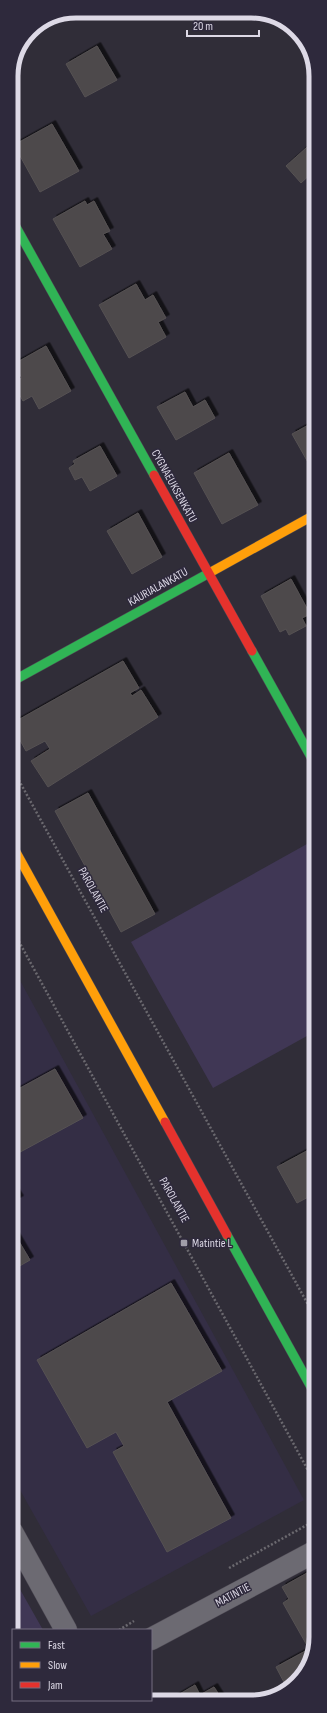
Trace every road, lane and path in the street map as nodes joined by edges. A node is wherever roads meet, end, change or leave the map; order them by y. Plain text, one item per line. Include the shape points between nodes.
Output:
1 (18, 231) edge
2 (309, 518) edge
3 (208, 573) junction
4 (18, 678) edge
5 (309, 753) edge
6 (18, 779) edge
7 (18, 856) edge
8 (18, 940) edge
9 (309, 1307) edge
10 (309, 1383) edge
11 (309, 1472) edge
12 (18, 1543) edge
13 (309, 1555) edge
14 (65, 1629) edge
15 (152, 1638) edge

1 - 3 street, CYGNAEUKSENKATU
2 - 3 street, KAURIALANKATU
3 - 4 street, KAURIALANKATU
3 - 5 street, CYGNAEUKSENKATU
6 - 9 path, PAROLANTIE
7 - 10 street
8 - 11 path, PAROLANTIE
12 - 14 street
13 - 15 street, MATINTIE

